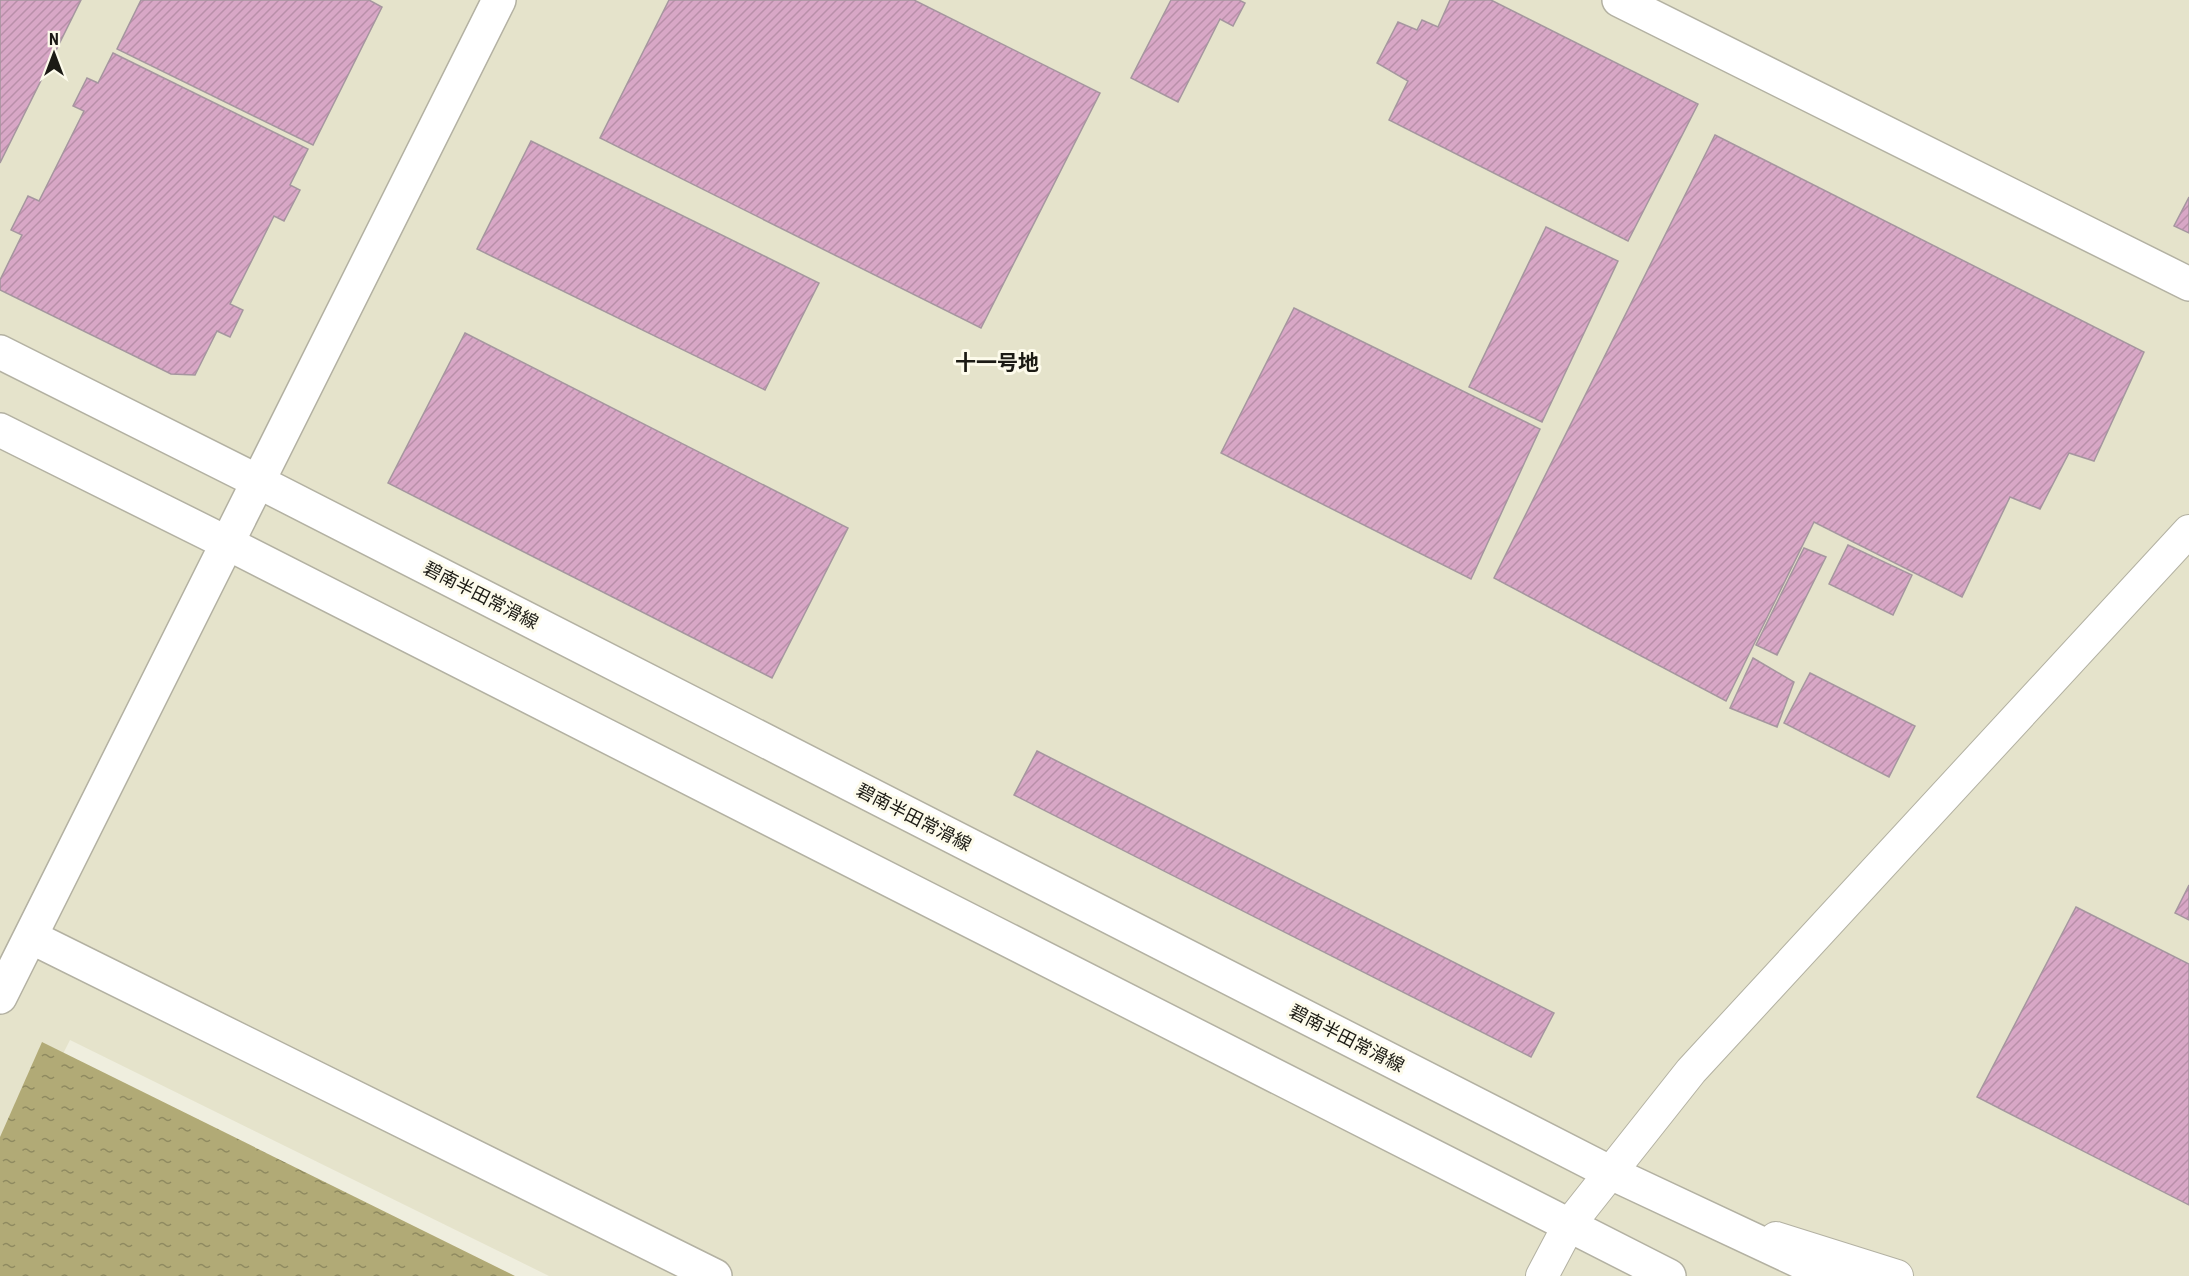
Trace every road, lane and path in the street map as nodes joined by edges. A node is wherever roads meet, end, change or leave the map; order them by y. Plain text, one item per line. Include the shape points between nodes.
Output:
1 (1619, 0) edge
2 (495, 1) edge
3 (2189, 284) edge
4 (0, 352) edge
5 (0, 430) edge
6 (259, 482) junction
7 (2189, 531) edge
8 (227, 543) junction
9 (31, 937) junction
10 (0, 997) edge
11 (1609, 1172) junction
12 (1709, 1218) junction
13 (1569, 1225) junction
14 (716, 1276) edge
15 (1542, 1276) edge
16 (1669, 1276) edge
17 (1831, 1276) edge
18 (1897, 1276) edge

1 - 3 main road
2 - 6 main road
4 - 6 main road, 碧南半田常滑線
5 - 8 main road
6 - 8 main road
6 - 11 main road, 碧南半田常滑線
7 - 11 street via 1690,1071
8 - 9 main road
8 - 13 main road
9 - 10 main road
9 - 14 main road
11 - 12 main road, 碧南半田常滑線
11 - 13 street
12 - 17 main road, 碧南半田常滑線
12 - 18 street
13 - 15 street
13 - 16 main road

